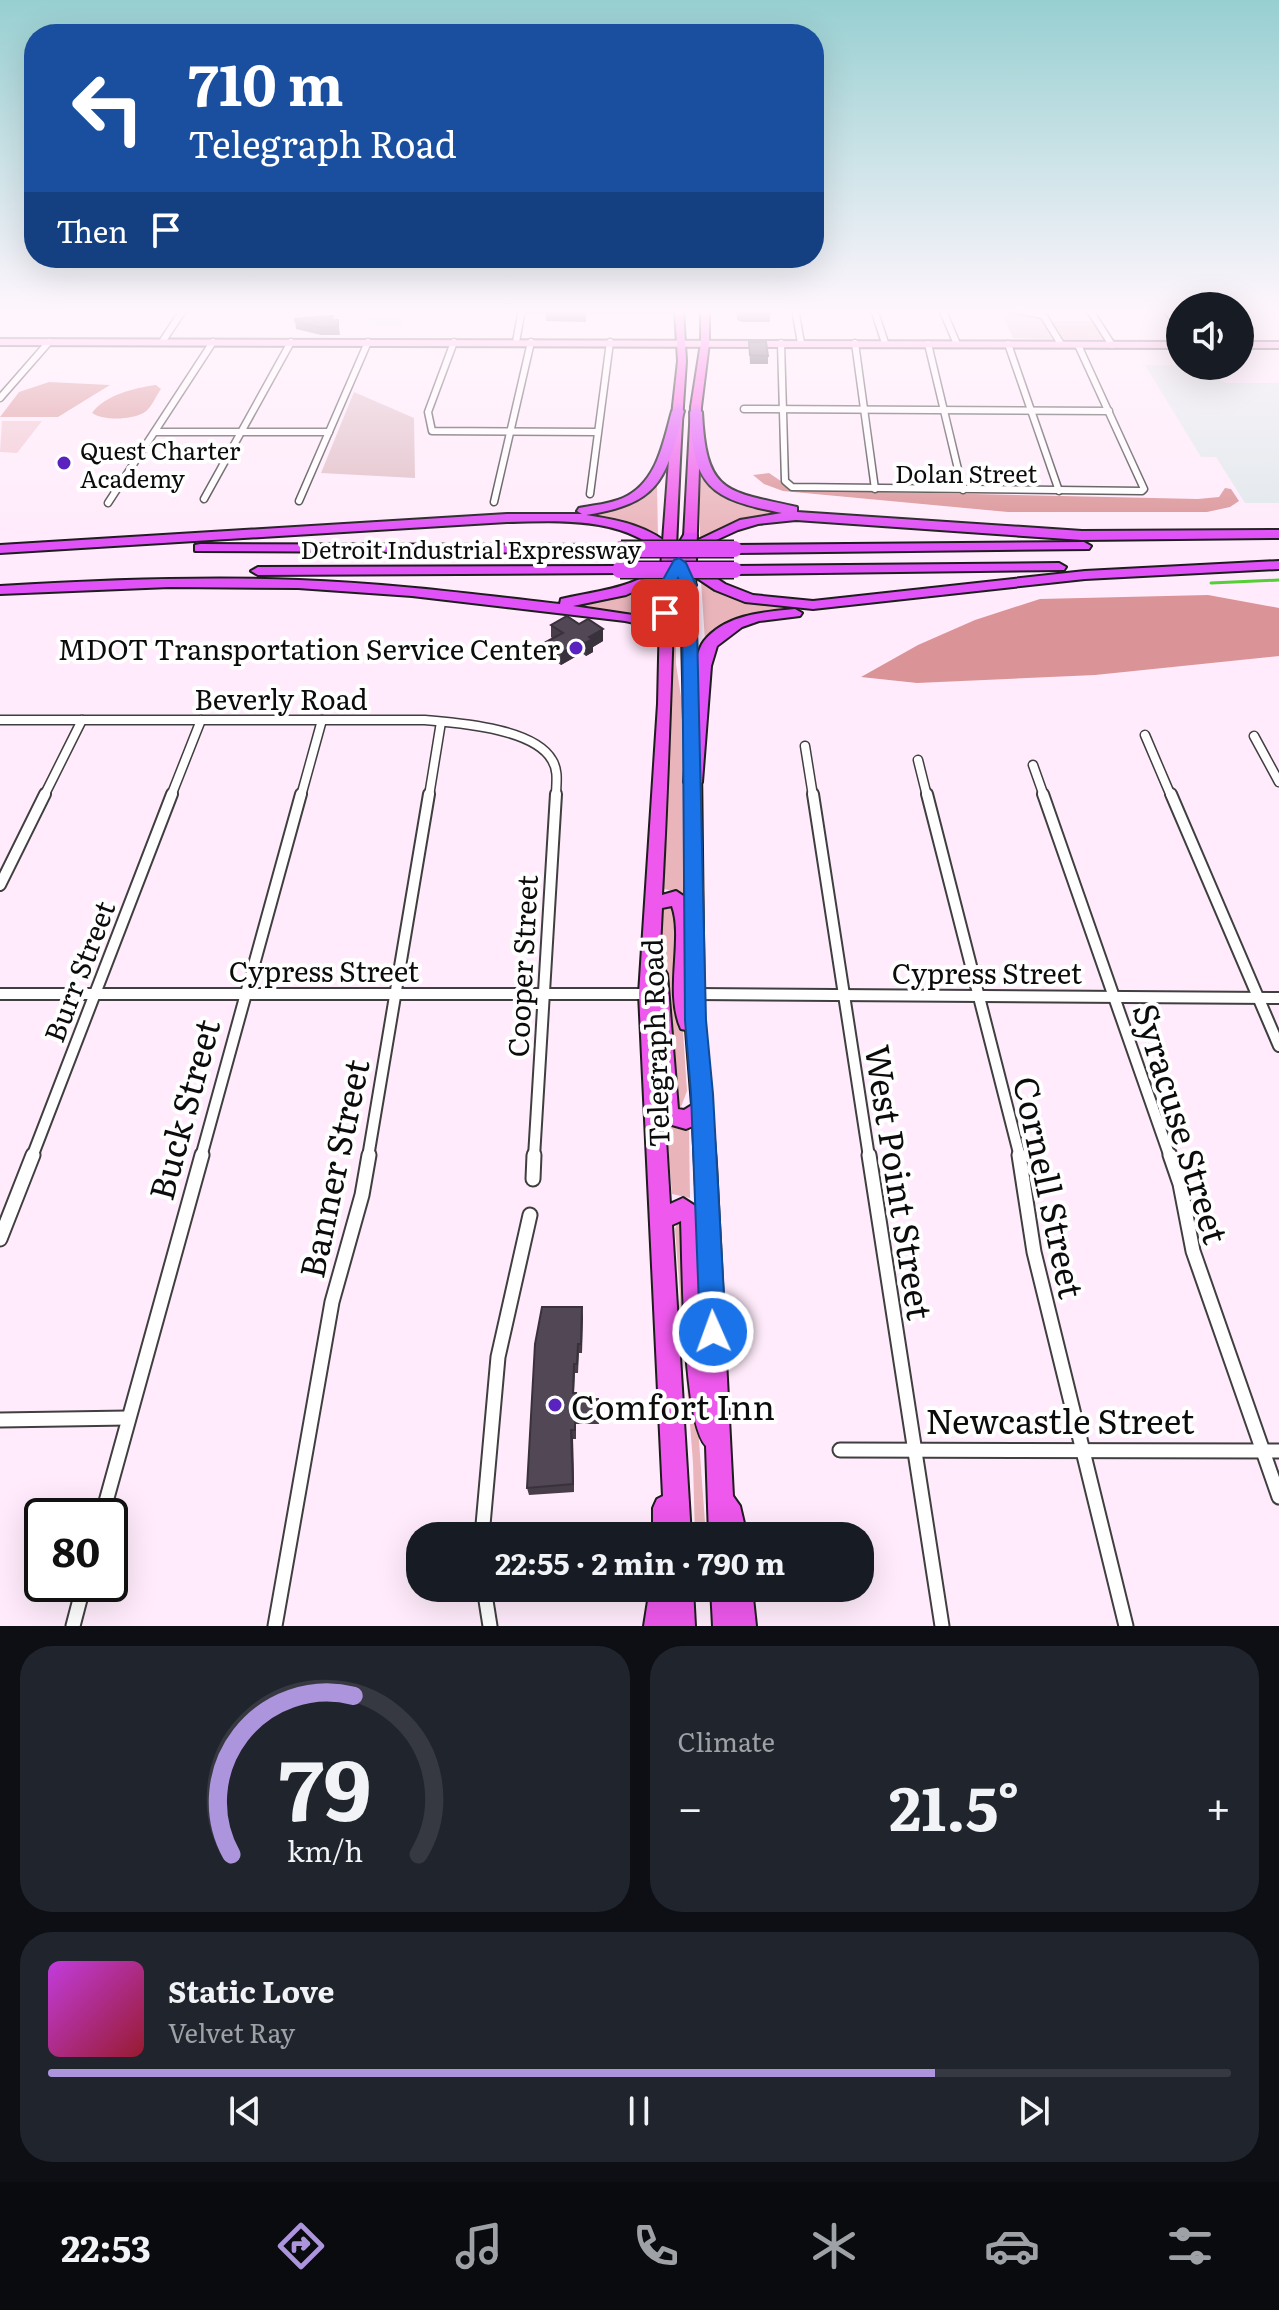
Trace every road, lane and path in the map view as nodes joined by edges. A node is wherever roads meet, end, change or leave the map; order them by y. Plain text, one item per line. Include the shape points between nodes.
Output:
1 (185, 385) edge
2 (267, 385) edge
3 (349, 385) edge
4 (438, 385) edge
5 (521, 385) edge
6 (604, 385) edge
7 (679, 385) edge
8 (699, 385) edge
9 (783, 385) edge
10 (861, 385) edge
11 (939, 385) edge
12 (1022, 385) edge
13 (1097, 385) edge
14 (678, 409) junction
15 (696, 409) junction
16 (744, 409) dead end
17 (784, 409) junction
18 (864, 410) junction
19 (945, 410) junction
20 (1031, 411) junction
21 (1109, 411) junction
22 (155, 432) junction
23 (241, 432) junction
24 (329, 432) junction
25 (510, 432) junction
26 (597, 432) junction
27 (875, 489) junction
28 (963, 490) junction
29 (1059, 491) junction
30 (590, 494) dead end
31 (204, 499) dead end
32 (299, 501) dead end
33 (494, 502) dead end
34 (108, 503) dead end
35 (507, 518) junction
36 (870, 519) junction
37 (1279, 536) edge
38 (0, 552) edge
39 (679, 554) junction
40 (1279, 562) edge
41 (667, 585) joint
42 (689, 585) joint
43 (0, 588) edge
44 (878, 600) junction
45 (499, 601) junction
46 (664, 640) junction
47 (0, 720) edge
48 (82, 720) junction
49 (201, 720) junction
50 (322, 720) junction
51 (441, 722) junction
52 (1145, 735) dead end
53 (1254, 736) dead end
54 (805, 746) dead end
55 (553, 757) joint
56 (918, 760) dead end
57 (1033, 765) dead end
58 (693, 782) junction
59 (1279, 782) edge
60 (0, 885) edge
61 (652, 904) junction
62 (649, 950) junction
63 (0, 994) edge
64 (95, 994) junction
65 (245, 994) junction
66 (395, 994) junction
67 (545, 994) junction
68 (648, 994) junction
69 (695, 994) junction
70 (842, 996) junction
71 (978, 997) junction
72 (1115, 997) junction
73 (1259, 998) junction
74 (1279, 998) edge
75 (1279, 1046) edge
76 (698, 1050) junction
77 (703, 1108) junction
78 (533, 1179) dead end
79 (530, 1215) dead end
80 (662, 1219) junction
81 (0, 1239) edge
82 (671, 1407) junction
83 (128, 1418) junction
84 (0, 1420) edge
85 (915, 1448) junction
86 (1083, 1449) junction
87 (840, 1450) dead end
88 (1271, 1451) edge
89 (719, 1465) junction
90 (1279, 1497) edge
91 (107, 1498) edge
92 (483, 1522) edge
93 (667, 1522) edge
94 (677, 1522) edge
95 (721, 1522) edge
96 (731, 1522) edge
97 (79, 1602) edge
98 (486, 1602) edge
99 (661, 1602) edge
100 (681, 1602) edge
101 (725, 1602) edge
102 (740, 1602) edge
103 (73, 1626) edge
104 (275, 1626) edge
105 (490, 1626) edge
106 (657, 1626) edge
107 (682, 1626) edge
108 (726, 1626) edge
109 (743, 1626) edge
110 (942, 1626) edge
111 (1126, 1626) edge

1 - 22 street
2 - 23 street
3 - 24 street
4 - 25 street via 428,412 431,431
5 - 25 street
6 - 26 street
7 - 14 main road
8 - 15 main road
9 - 17 street
10 - 18 street
11 - 19 street
12 - 20 street
13 - 21 street
14 - 35 highway via 660,474 637,495 592,510
14 - 39 highway
15 - 36 highway via 703,468 728,491 774,507
15 - 39 highway
16 - 17 street
17 - 18 street
17 - 27 street, Dolan Street via 789,486
18 - 19 street
18 - 27 street
19 - 20 street
19 - 28 street
20 - 21 street
20 - 29 street
21 - 29 street, Dolan Street via 1143,490
22 - 23 street
22 - 34 street
23 - 24 street
23 - 31 street
24 - 32 street
25 - 26 street
25 - 33 street
26 - 30 street
27 - 28 street, Dolan Street
28 - 29 street, Dolan Street
35 - 38 highway
35 - 39 highway via 598,519 640,532
36 - 37 highway via 1088,535
36 - 39 highway via 767,519 727,530
37 - 38 highway, Detroit Industrial Expressway, bridge via 1022,547
39 - 41 highway
39 - 42 highway
39 - 44 highway via 720,587 750,599 803,605
39 - 45 highway via 643,583 593,598
40 - 43 highway, Detroit Industrial Expressway, bridge via 279,571
40 - 44 highway via 1085,575
41 - 46 highway, Telegraph Road
42 - 58 highway, Telegraph Road
43 - 45 highway via 255,582
44 - 58 highway via 757,617 710,644 703,666
45 - 46 highway via 641,618
46 - 61 highway, Telegraph Road
47 - 48 street, Beverly Road
48 - 49 street, Beverly Road
48 - 60 street
49 - 50 street, Beverly Road
49 - 64 street, Burr Street
50 - 51 street, Beverly Road
50 - 65 street, Buck Street
51 - 55 street, Beverly Road via 533,743
51 - 66 street, Banner Street
52 - 73 street
53 - 59 street
54 - 70 street, West Point Street
55 - 67 street, Cooper Street via 557,771
56 - 71 street, Cornell Street
57 - 72 street, Syracuse Street
58 - 69 highway, Telegraph Road
61 - 62 highway, Telegraph Road
61 - 76 highway via 676,898 683,906 684,1014
62 - 68 highway, Telegraph Road
62 - 77 highway via 658,975 668,1109 671,1116 686,1120
63 - 64 street, Cypress Street
64 - 65 street, Cypress Street
64 - 81 street, Burr Street
65 - 66 street, Cypress Street
65 - 83 street, Buck Street
66 - 67 street, Cypress Street
66 - 104 street, Banner Street via 362,1195 332,1302
67 - 68 street, Cypress Street
67 - 78 street, Cooper Street
68 - 80 highway, Telegraph Road
69 - 70 street, Cypress Street
69 - 76 highway, Telegraph Road
70 - 71 street, Cypress Street
70 - 85 street, West Point Street
71 - 72 street, Cypress Street
71 - 86 street, Cornell Street via 1020,1158 1034,1252
72 - 73 street, Cypress Street
72 - 88 street, Syracuse Street via 1180,1184 1193,1251
73 - 74 street, Cypress Street
73 - 75 street
76 - 77 highway, Telegraph Road
77 - 89 highway, Telegraph Road
79 - 92 street via 498,1357
80 - 82 highway, Telegraph Road
80 - 89 highway via 683,1208 691,1216 702,1403
82 - 93 highway
82 - 94 highway, Telegraph Road
83 - 84 street
83 - 91 street, Buck Street
85 - 86 street, Newcastle Street
85 - 87 street, Newcastle Street
85 - 110 street, West Point Street
86 - 88 street, Newcastle Street
86 - 111 street, Cornell Street
88 - 90 street, Syracuse Street
89 - 95 highway, Telegraph Road
89 - 96 highway
97 - 103 street
98 - 105 street
99 - 106 highway
100 - 107 highway
101 - 108 highway
102 - 109 highway

